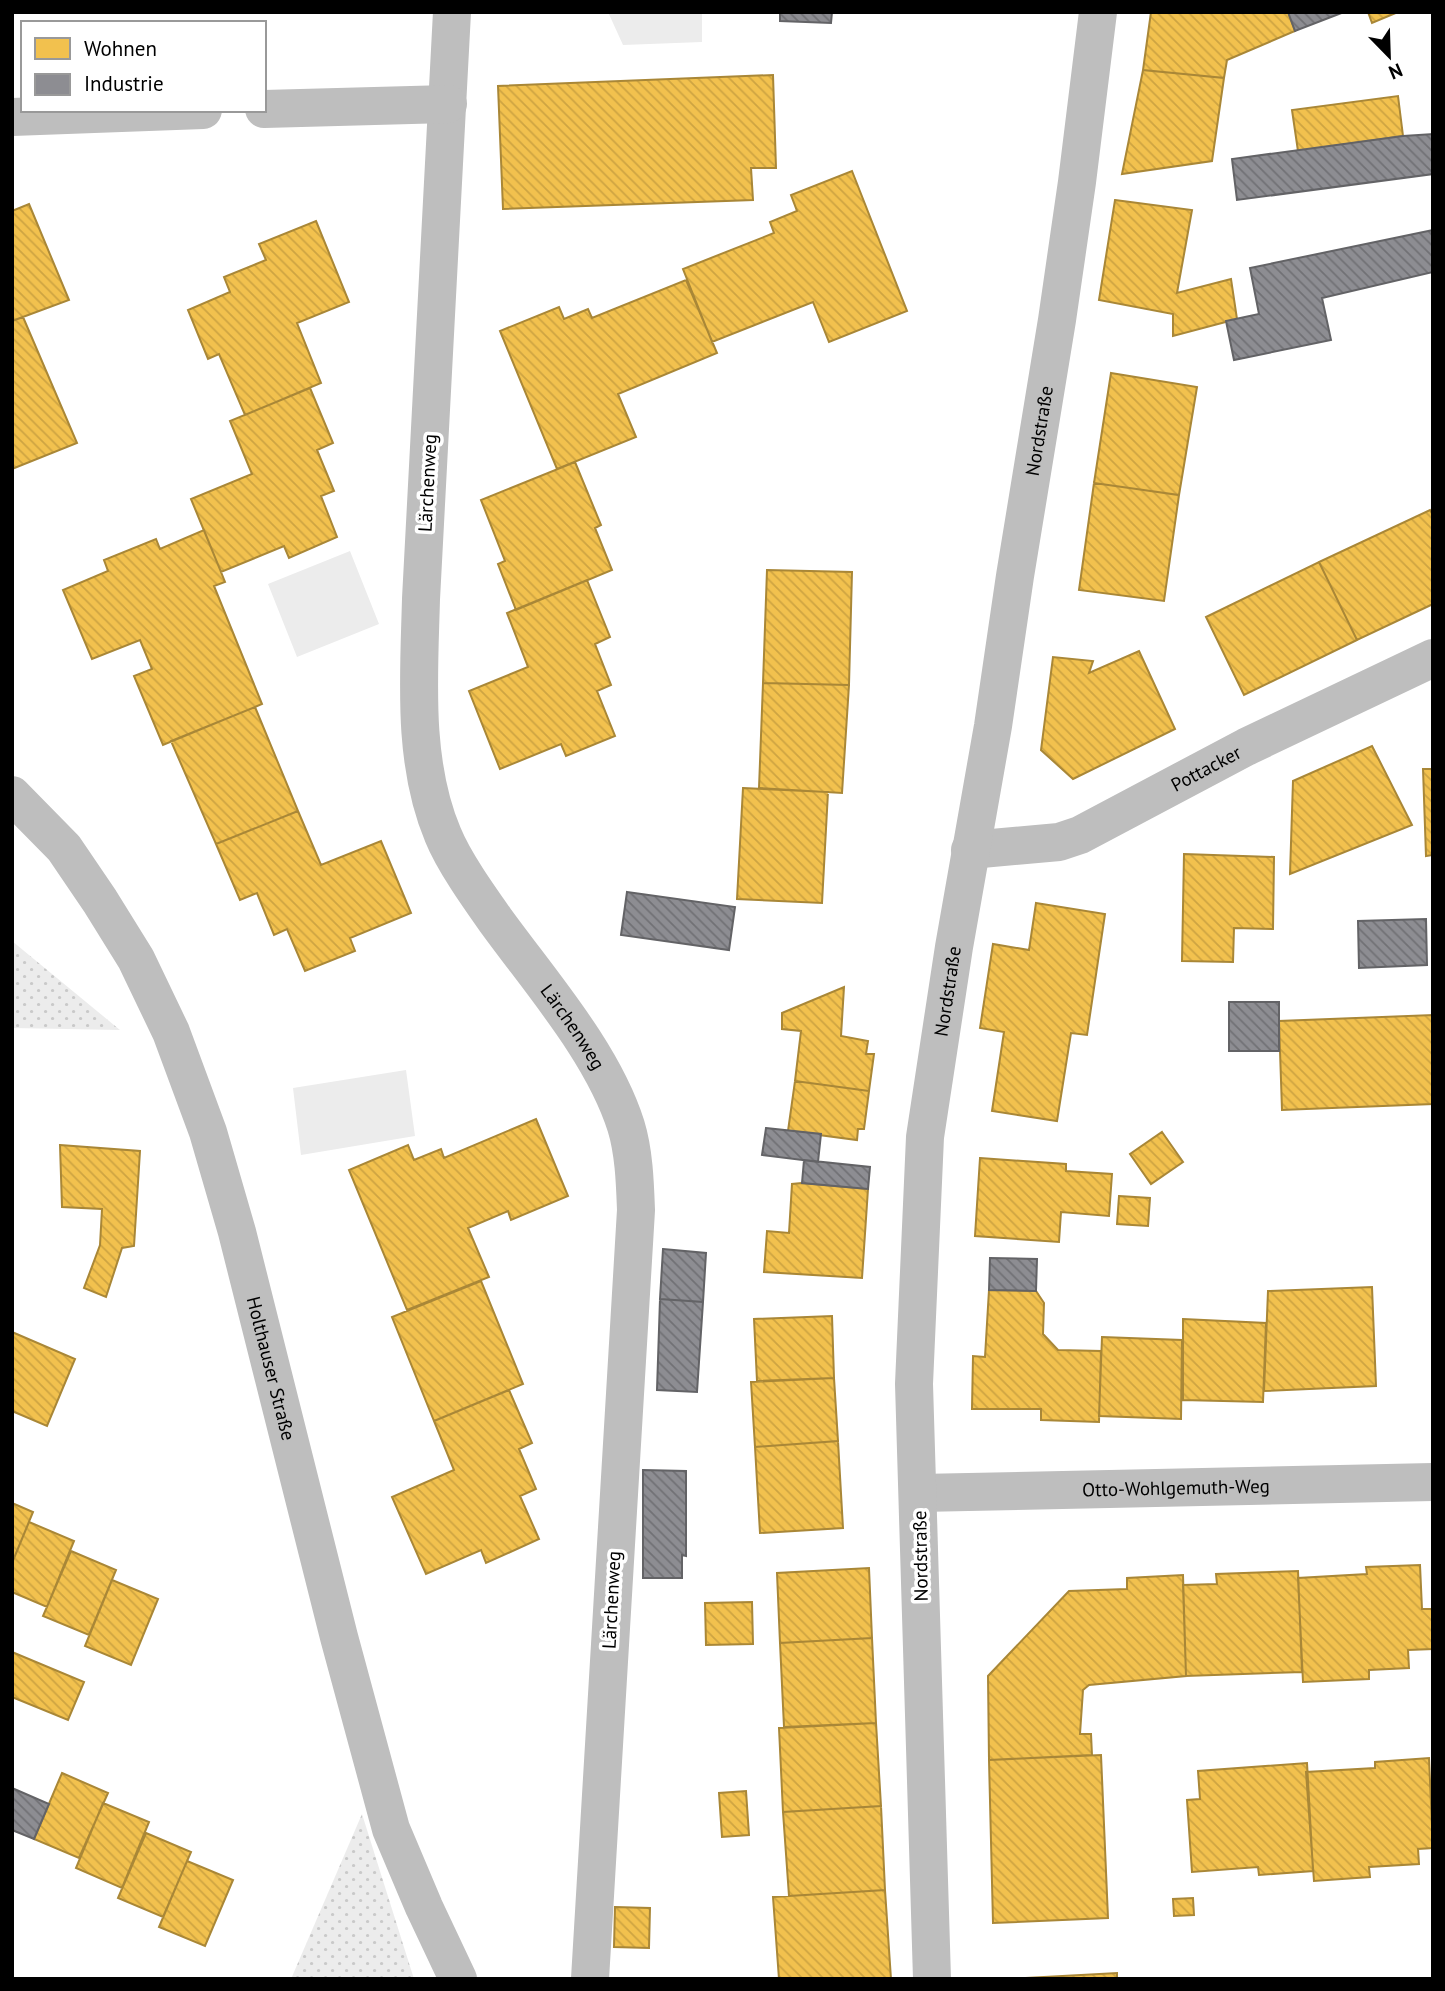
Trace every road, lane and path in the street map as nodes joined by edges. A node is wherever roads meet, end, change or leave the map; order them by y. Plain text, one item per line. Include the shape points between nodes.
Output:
1 (452, 12) edge
2 (1098, 12) edge
3 (448, 104) junction
4 (266, 109) edge
5 (148, 112) edge
6 (12, 117) edge
7 (1433, 658) edge
8 (12, 795) edge
9 (970, 850) junction
10 (1433, 1482) edge
11 (919, 1493) junction
12 (458, 1979) edge
13 (590, 1979) edge
14 (932, 1979) edge

1 - 3 street, Lärchenweg
2 - 9 street, Nordstraße via 1057,320
3 - 4 street
3 - 13 street, Lärchenweg via 419,672 429,790 443,836 481,899 602,1070 627,1129 636,1189
5 - 6 street
7 - 9 street, Pottacker via 1246,747 1080,835 1039,845
8 - 12 street, Holthauser Straße via 64,848 100,901 136,959 171,1032 208,1132 237,1232 391,1829
9 - 11 street, Nordstraße via 925,1137 914,1384
10 - 11 street, Otto-Wohlgemuth-Weg
11 - 14 street, Nordstraße

